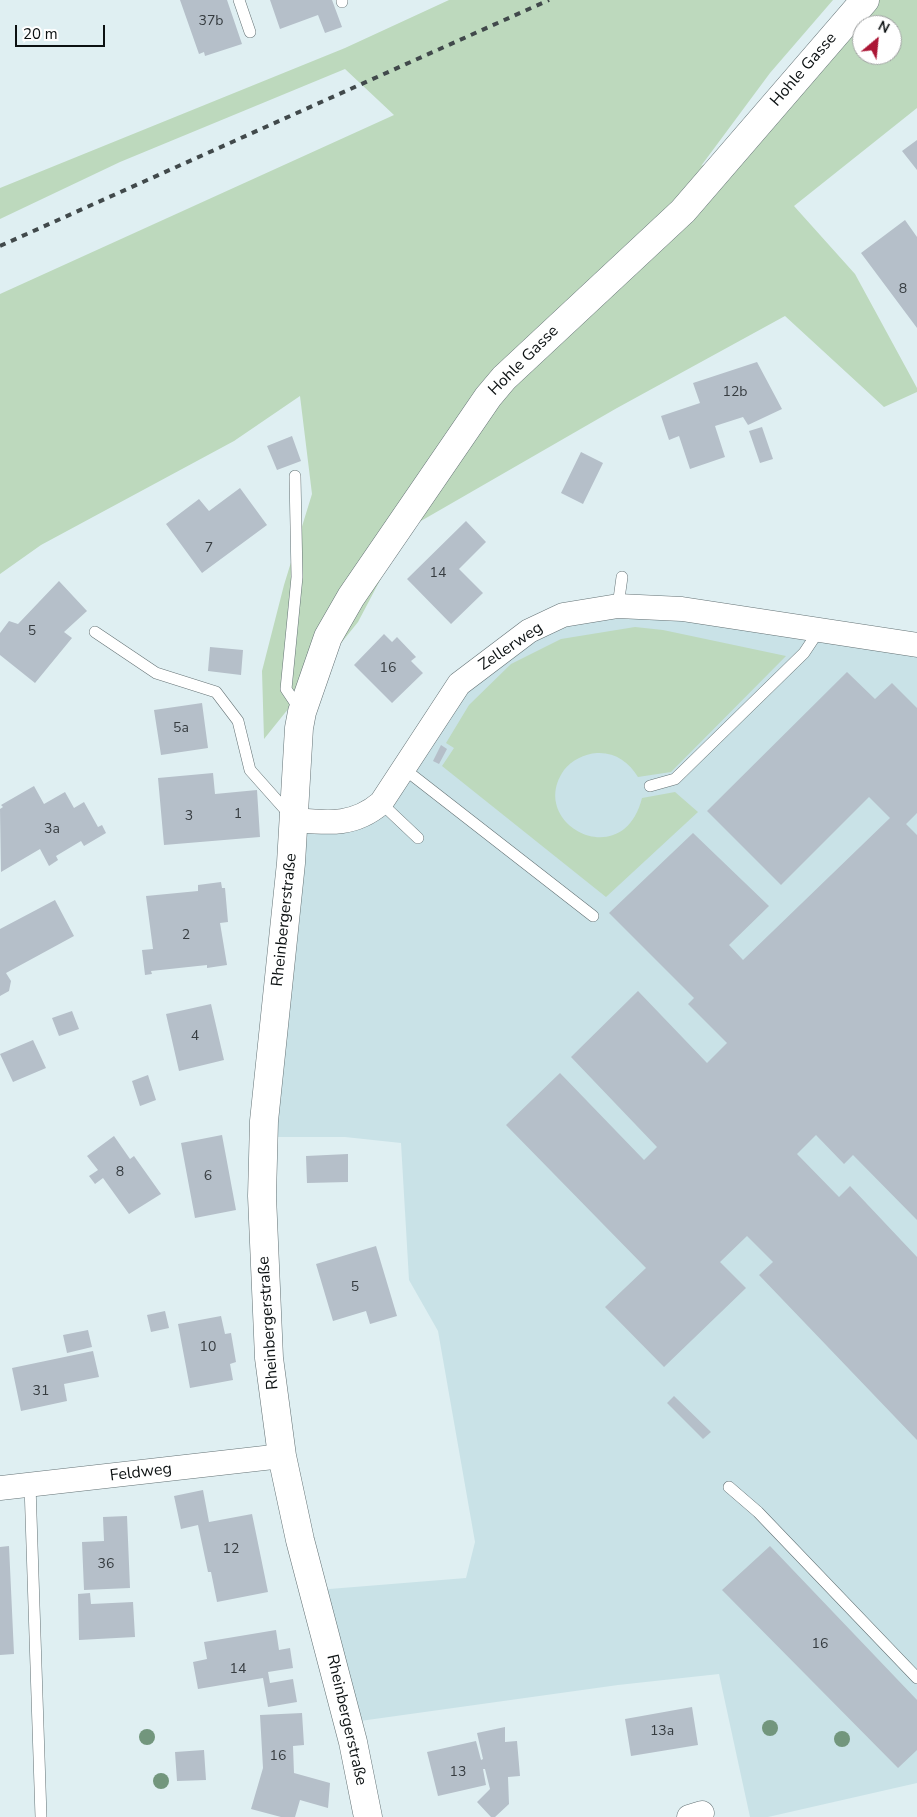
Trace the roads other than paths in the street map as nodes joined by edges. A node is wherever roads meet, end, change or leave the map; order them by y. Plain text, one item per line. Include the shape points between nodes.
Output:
1 (239, 0) edge
2 (865, 0) edge
3 (250, 32) dead end
4 (295, 476) dead end
5 (622, 578) dead end
6 (618, 606) junction
7 (820, 629) junction
8 (95, 632) dead end
9 (917, 645) edge
10 (302, 712) junction
11 (403, 768) junction
12 (650, 786) dead end
13 (381, 803) junction
14 (295, 820) junction
15 (418, 838) dead end
16 (594, 916) dead end
17 (282, 1456) junction
18 (30, 1485) junction
19 (729, 1487) dead end
20 (0, 1488) edge
21 (917, 1678) edge
22 (41, 1817) edge
23 (368, 1817) edge

1 - 3 lane
2 - 10 street, Hohle Gasse via 683,211 494,390 350,597 328,637
4 - 10 lane via 296,577 286,689
5 - 6 lane
6 - 7 street, Zellerweg via 682,610
6 - 11 street, Zellerweg via 563,615 530,631 488,660 459,684
7 - 9 street, Zellerweg
7 - 12 lane via 804,653 675,779
8 - 14 lane via 156,673 216,692 238,721 250,770
10 - 14 street, Hohle Gasse
11 - 13 street, Zellerweg
11 - 16 lane
13 - 14 street, Zellerweg via 357,819
13 - 15 lane
14 - 17 street, Rheinbergerstraße via 264,1121 262,1196 269,1358
17 - 18 street, Feldweg
17 - 23 street, Rheinbergerstraße via 300,1540 353,1742
18 - 20 street, Feldweg
18 - 22 lane
19 - 21 lane via 758,1512

